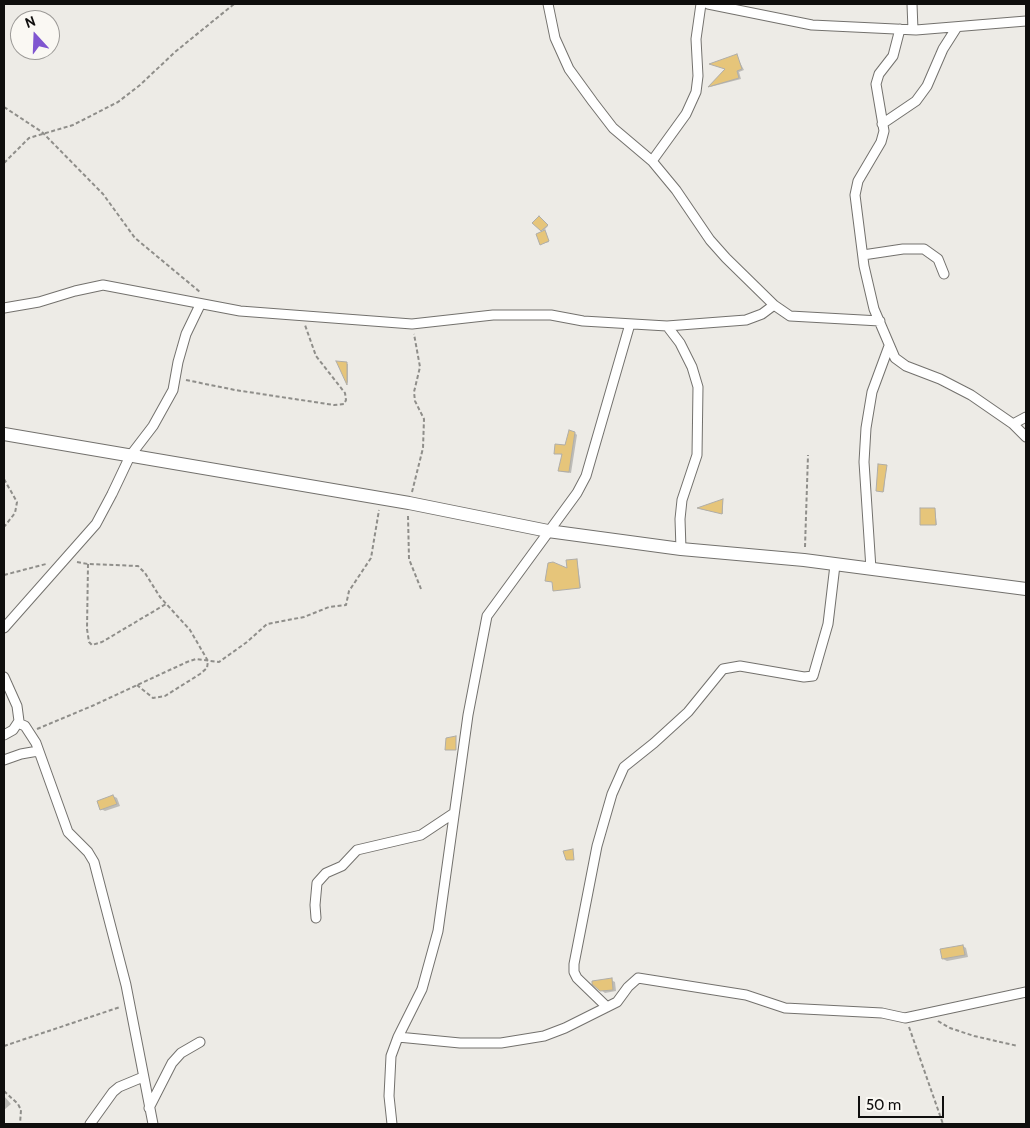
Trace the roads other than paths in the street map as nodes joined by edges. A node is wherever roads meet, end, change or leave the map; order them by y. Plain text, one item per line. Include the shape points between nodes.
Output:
1 (548, 4) edge
2 (701, 4) edge
3 (708, 4) edge
4 (912, 4) edge
5 (1026, 21) edge
6 (957, 27) junction
7 (900, 29) junction
8 (913, 30) junction
9 (882, 124) junction
10 (652, 162) junction
11 (863, 255) junction
12 (944, 274) dead end
13 (200, 305) junction
14 (774, 305) junction
15 (4, 308) edge
16 (880, 321) junction
17 (630, 324) junction
18 (667, 326) junction
19 (889, 346) junction
20 (1026, 417) edge
21 (1013, 424) junction
22 (6, 437) edge
23 (1026, 438) edge
24 (130, 456) junction
25 (548, 531) junction
26 (682, 549) junction
27 (835, 565) junction
28 (871, 569) junction
29 (1026, 589) edge
30 (4, 628) edge
31 (4, 677) edge
32 (18, 723) junction
33 (4, 735) edge
34 (38, 751) junction
35 (4, 760) edge
36 (454, 813) junction
37 (316, 918) dead end
38 (1026, 992) edge
39 (607, 1007) junction
40 (398, 1036) junction
41 (200, 1042) dead end
42 (143, 1078) junction
43 (149, 1108) junction
44 (90, 1124) edge
45 (153, 1124) edge
46 (392, 1124) edge

1 - 10 street via 555,38 569,68 613,128
2 - 10 street via 696,40 696,92 686,114
3 - 7 street via 812,25
4 - 8 street
5 - 6 street
6 - 8 street
6 - 9 street via 916,101
7 - 8 street
7 - 9 street via 893,56 879,74 876,84
9 - 11 street via 881,142 858,181 855,195
10 - 14 street via 720,252
11 - 12 street via 924,249 938,259
11 - 16 street via 872,301
13 - 15 street via 102,285
13 - 17 street via 412,324 493,315 551,315
13 - 24 street via 186,334 173,390
14 - 16 street via 790,316
14 - 18 street via 746,320
16 - 19 street
17 - 18 street
17 - 25 street via 586,476
18 - 26 street via 680,342 698,387 697,455 682,500
19 - 21 street via 895,358 906,366 957,387
19 - 28 street via 872,392 866,428 864,462
20 - 21 street
21 - 23 street
22 - 24 street
24 - 25 street via 409,503
24 - 30 street via 96,524
25 - 26 street
25 - 36 street via 488,616 476,667
26 - 27 street
27 - 28 street
27 - 39 street via 828,624 812,676 740,666 723,669 688,712 624,767 612,794 598,846 574,964 577,978
28 - 29 street
31 - 32 street via 17,706
32 - 33 street
32 - 34 street via 25,726
34 - 35 street
34 - 42 street via 68,832 94,862 130,1004
36 - 37 street via 421,835 359,848 342,866 326,873 317,883
36 - 40 street via 438,931 422,989
38 - 39 street via 905,1018 882,1013 785,1008 746,995 638,978 617,1002
39 - 40 street via 544,1036 501,1043 460,1043
40 - 46 street via 391,1056 389,1078
41 - 43 street via 181,1053 172,1063
42 - 43 street
42 - 44 street via 113,1092
43 - 45 street

